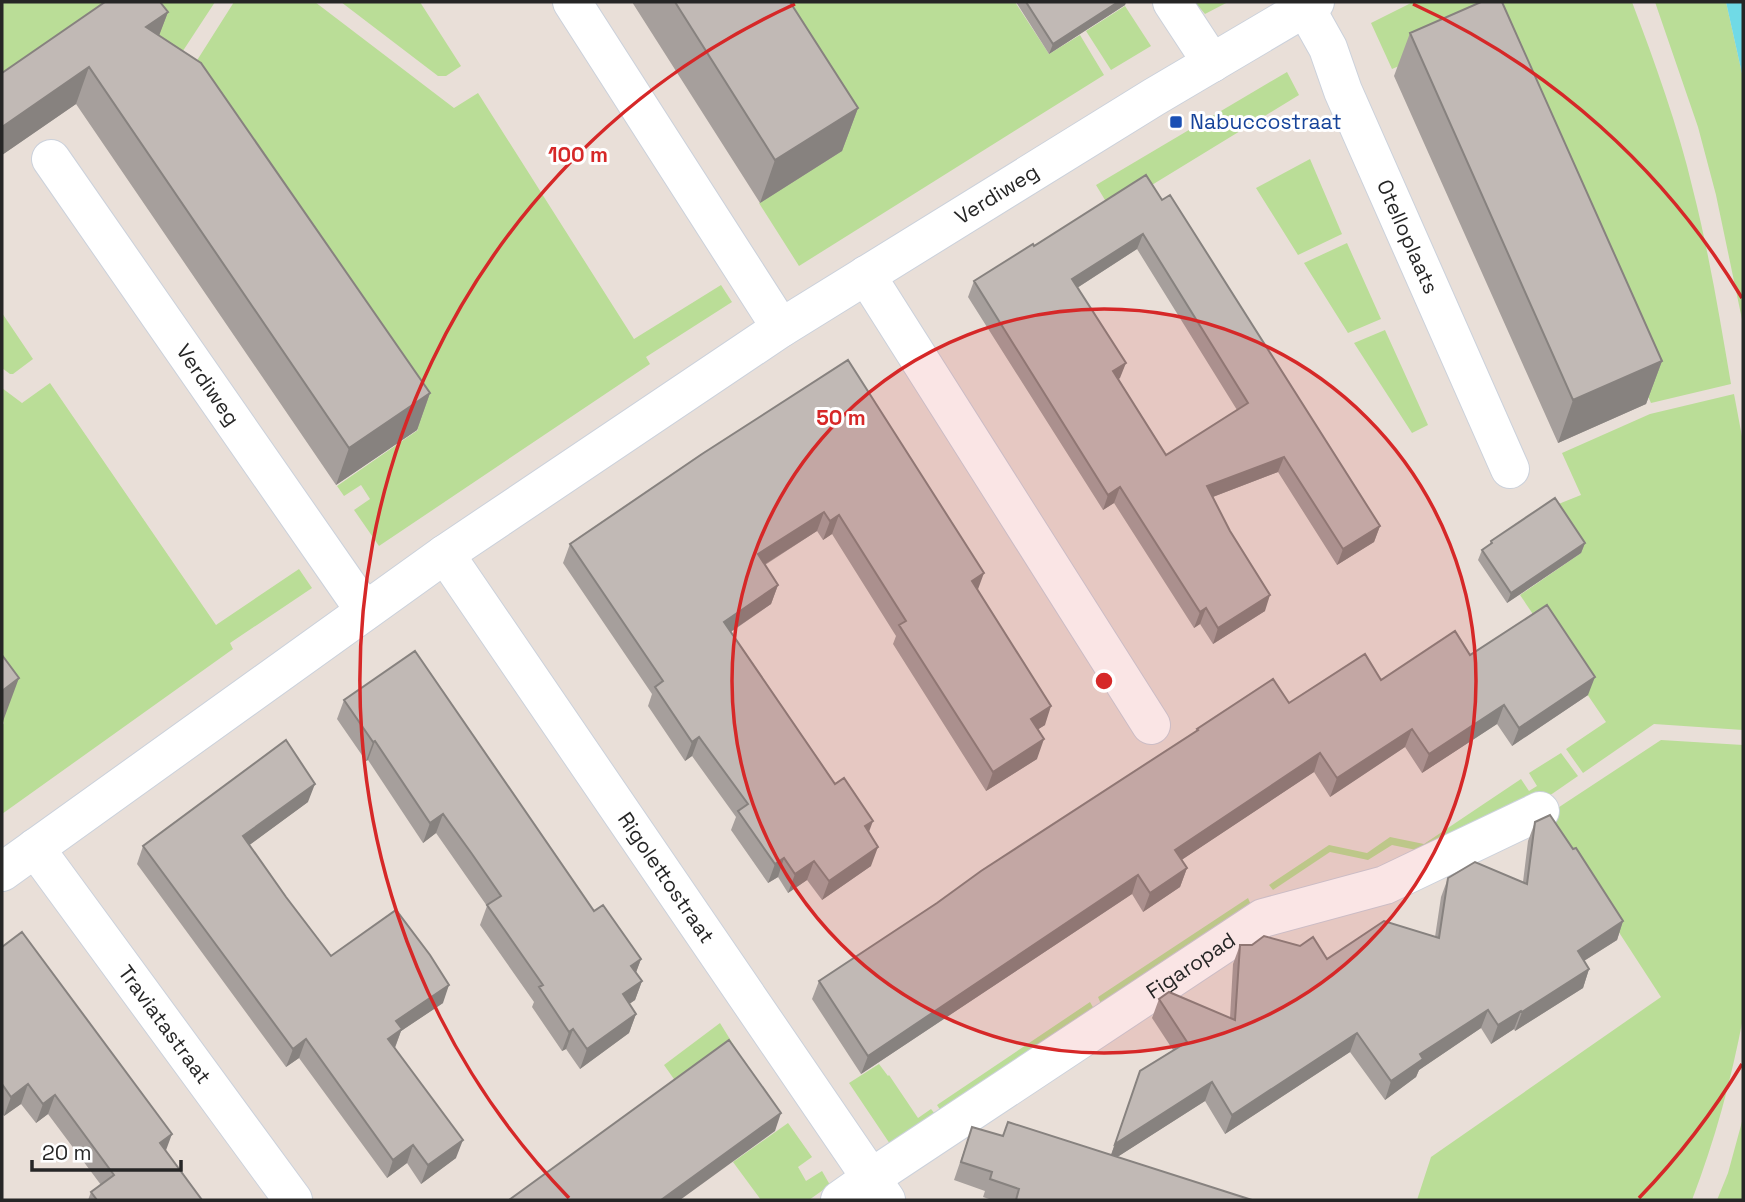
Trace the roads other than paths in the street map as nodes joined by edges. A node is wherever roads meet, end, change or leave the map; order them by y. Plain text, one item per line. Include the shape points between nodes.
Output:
1 (572, 2) edge
2 (1172, 2) edge
3 (1310, 4) edge
4 (1212, 63) junction
5 (51, 159) dead end
6 (866, 275) junction
7 (781, 328) junction
8 (1510, 469) dead end
9 (445, 554) junction
10 (365, 611) junction
11 (1151, 725) dead end
12 (1540, 811) dead end
13 (35, 848) junction
14 (2, 872) edge
15 (879, 1189) edge
16 (293, 1200) edge
17 (840, 1200) edge

1 - 7 street
2 - 4 street
3 - 4 street, Verdiweg
3 - 8 street, Otelloplaats via 1343,91
4 - 6 street, Verdiweg
5 - 10 street, Verdiweg
6 - 7 street, Verdiweg
6 - 11 street
7 - 9 street, Verdiweg
9 - 10 street, Verdiweg
9 - 15 street, Rigolettostraat
10 - 13 street, Verdiweg
12 - 15 street, Figaropad via 1385,885 1263,918
13 - 14 street, Verdiweg
13 - 16 street, Traviatastraat
15 - 17 street, Figaropad

